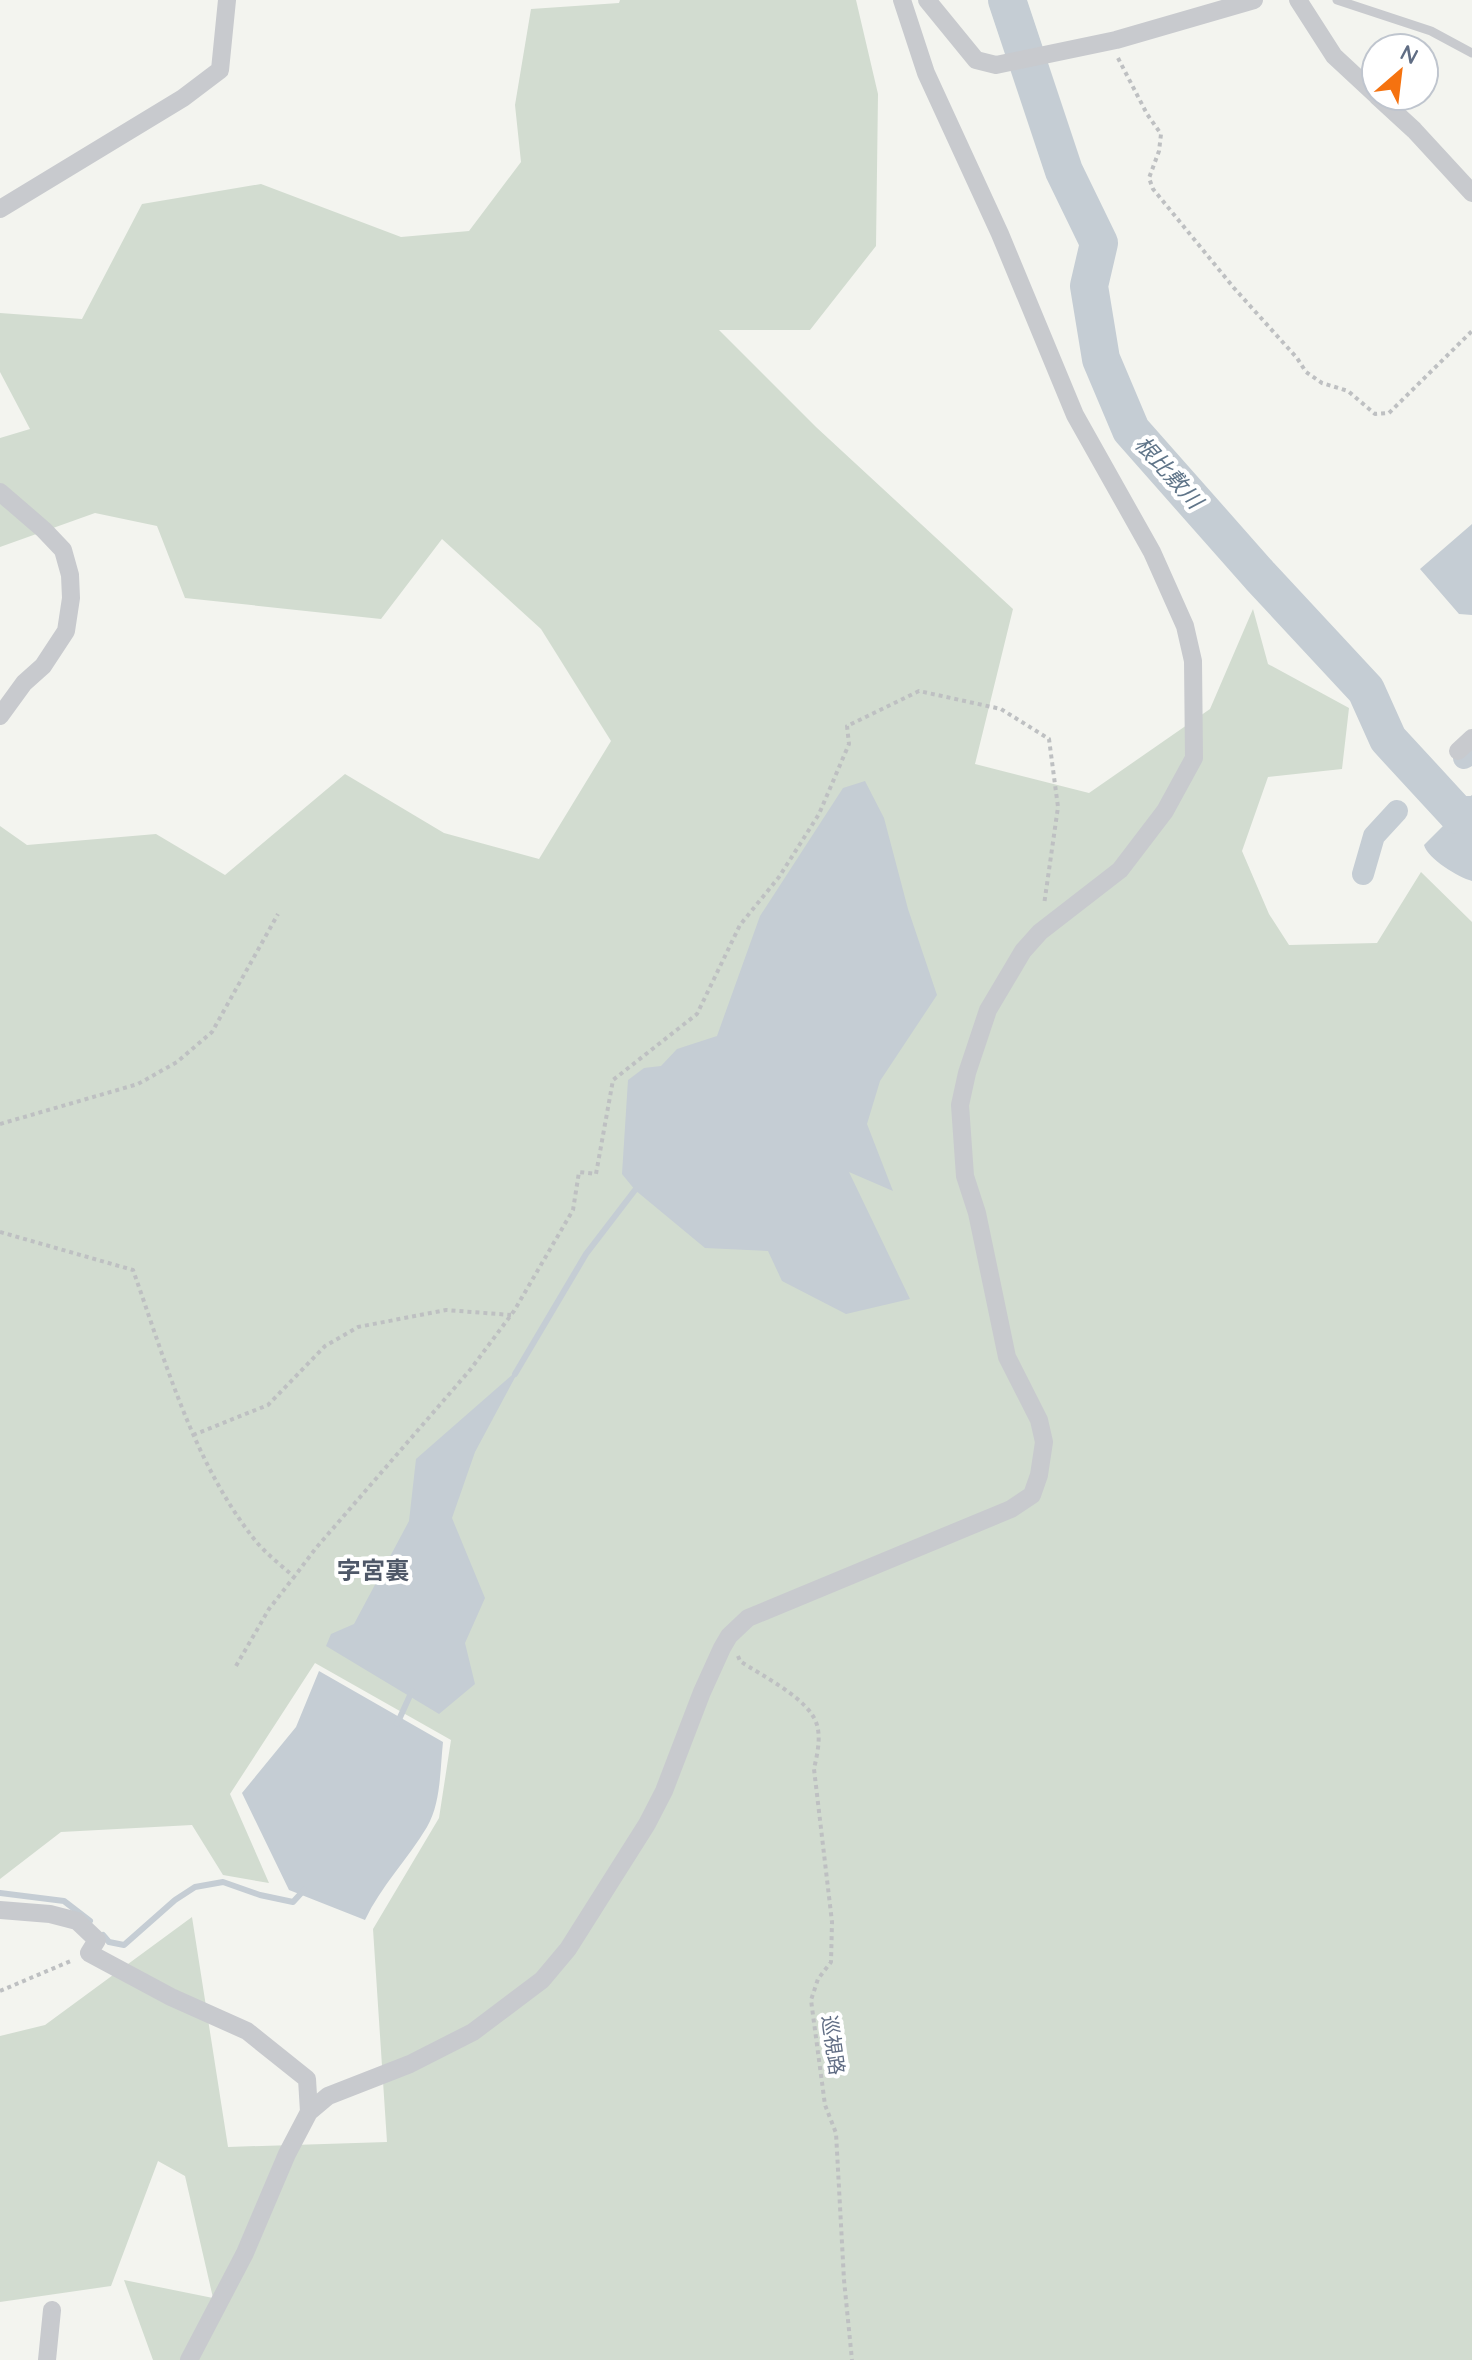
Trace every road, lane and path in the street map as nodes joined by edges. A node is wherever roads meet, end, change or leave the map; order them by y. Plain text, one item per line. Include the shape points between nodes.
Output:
1 (227, 0) edge
2 (902, 0) edge
3 (927, 0) edge
4 (1254, 0) edge
5 (1298, 0) edge
6 (1337, 0) edge
7 (1110, 41) junction
8 (1472, 53) edge
9 (1360, 81) edge
10 (1394, 112) edge
11 (1472, 193) edge
12 (0, 209) edge
13 (1472, 331) edge
14 (0, 492) edge
15 (0, 716) edge
16 (1472, 738) edge
17 (1458, 751) dead end
18 (278, 914) dead end
19 (1040, 932) junction
20 (0, 1124) edge
21 (0, 1232) edge
22 (511, 1315) junction
23 (193, 1435) junction
24 (294, 1577) junction
25 (729, 1636) junction
26 (236, 1666) dead end
27 (0, 1910) edge
28 (89, 1953) junction
29 (0, 1991) edge
30 (309, 2112) junction
31 (52, 2310) dead end
32 (47, 2360) edge
33 (189, 2360) edge
34 (852, 2360) edge

1 - 12 street via 220,70
2 - 19 street via 926,73 1075,415 1152,552 1185,626 1193,661 1194,758 1165,811 1120,870
3 - 7 street via 976,60 996,65
4 - 7 street
5 - 9 street via 1334,56
6 - 8 lane via 1431,31
7 - 13 path via 1161,134 1149,178 1153,189 1306,372 1348,391 1375,414 1389,413
10 - 11 street
14 - 15 street via 63,550 71,598 66,631
16 - 17 street
18 - 20 path via 212,1032 177,1062 138,1084
19 - 22 path via 1058,807 1049,739 1001,709 919,691 847,726 849,744 819,814 740,925 697,1014 613,1080 596,1174 579,1172 573,1210
19 - 25 street via 988,1010 960,1105 965,1176 1007,1357 1039,1420 1044,1442 1032,1495 1011,1509 748,1618
21 - 23 path via 133,1270
22 - 23 path via 446,1310 358,1327 325,1346 268,1405
22 - 24 path
23 - 24 path via 216,1483 256,1541
24 - 26 path
25 - 30 street via 647,1824 568,1949 542,1980 473,2032 328,2096
25 - 34 path, 巡視路 via 740,1661 798,1699 817,1723 814,1769 832,1922 831,1962 811,2000 825,2105 836,2133
27 - 28 street via 77,1921 97,1940
28 - 29 path
28 - 30 street via 247,2031 307,2079
30 - 33 street
31 - 32 street

